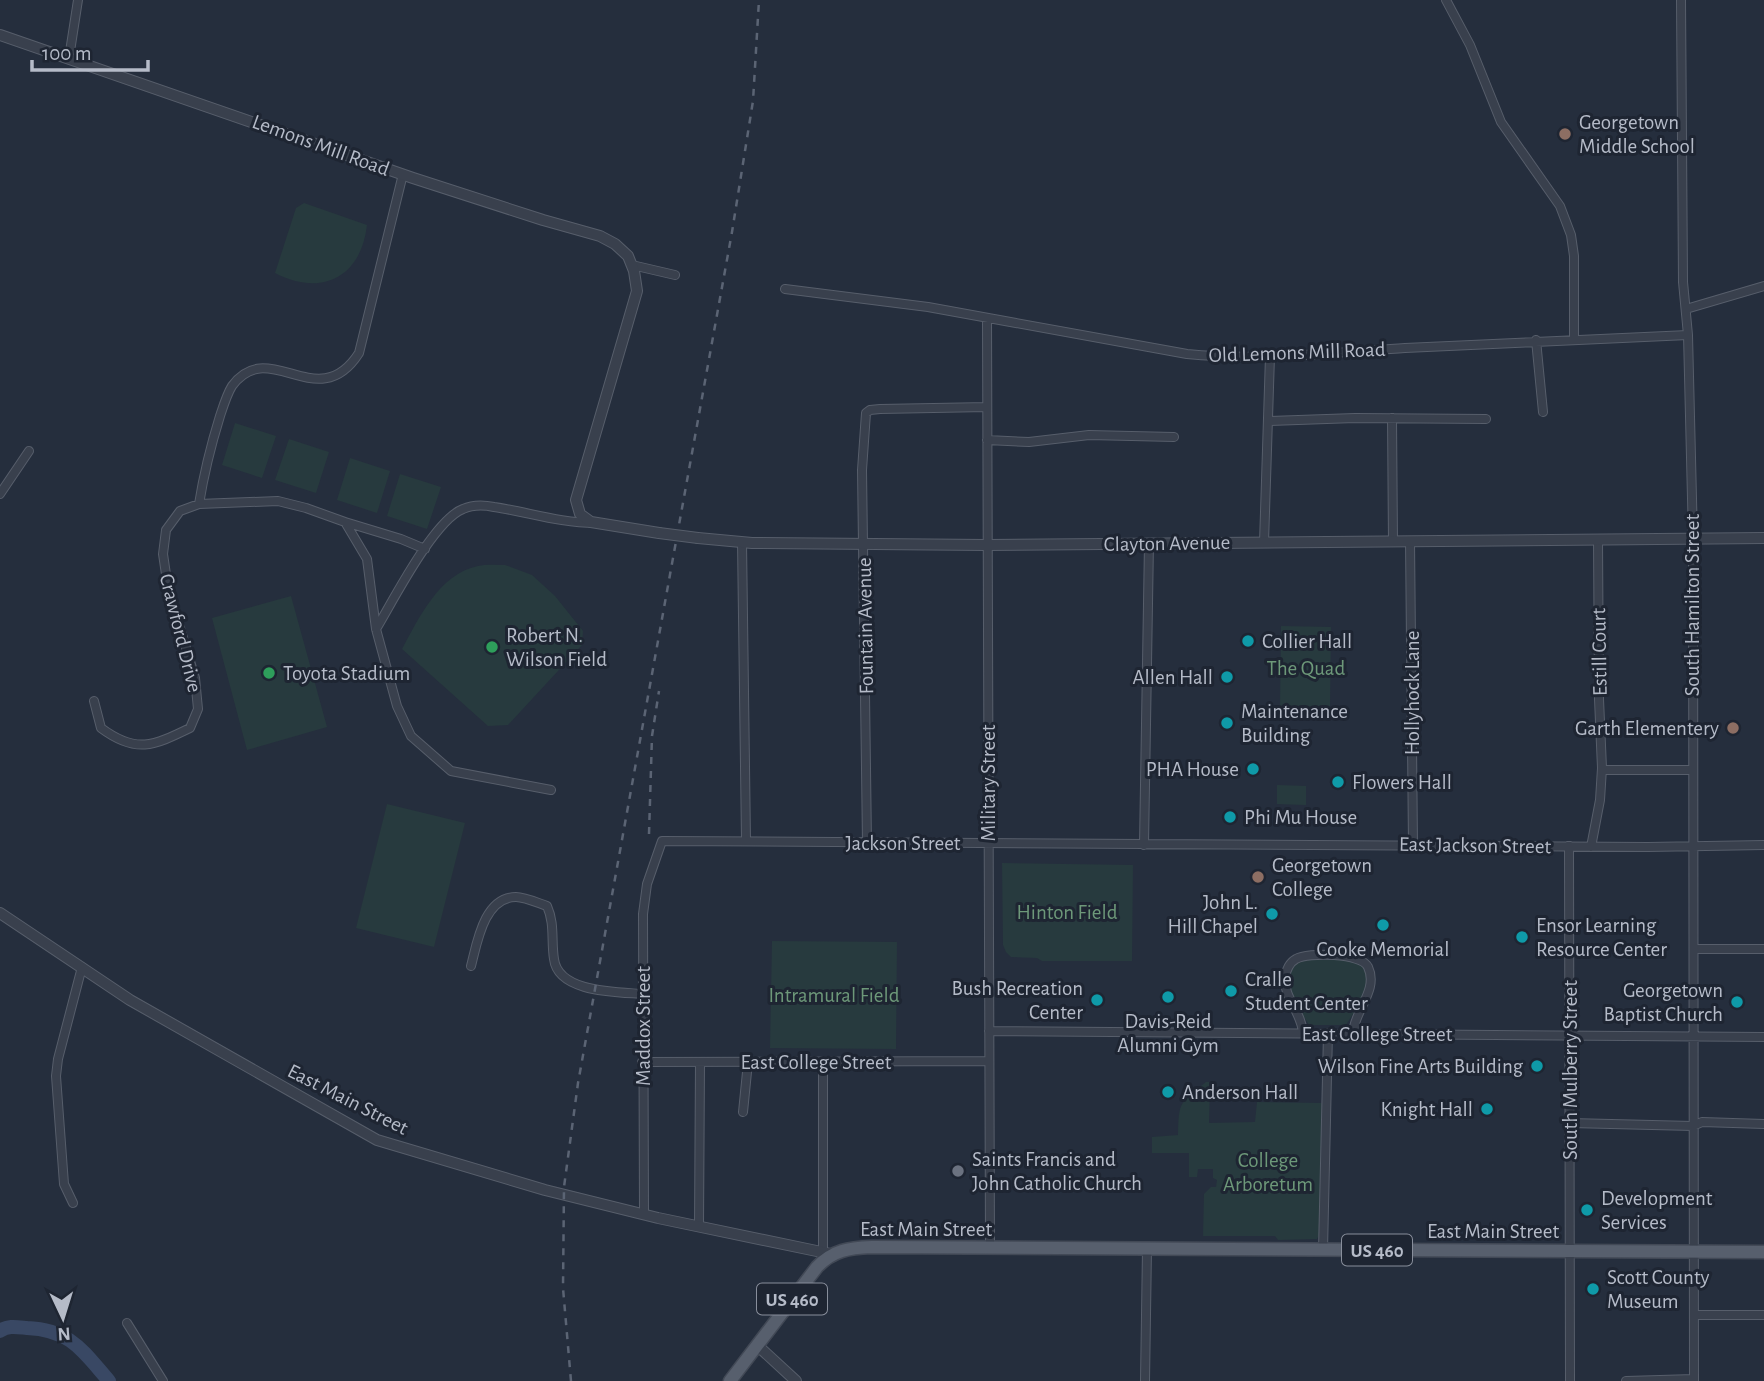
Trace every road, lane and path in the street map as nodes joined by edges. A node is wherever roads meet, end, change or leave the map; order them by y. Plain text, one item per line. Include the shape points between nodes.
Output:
1 (78, 0) edge
2 (1446, 0) edge
3 (1681, 0) edge
4 (0, 35) edge
5 (69, 58) junction
6 (404, 174) junction
7 (632, 265) junction
8 (675, 275) dead end
9 (1764, 286) edge
10 (785, 289) dead end
11 (1686, 309) junction
12 (987, 318) junction
13 (1688, 335) junction
14 (1574, 339) junction
15 (1536, 340) junction
16 (1270, 356) junction
17 (987, 407) junction
18 (1543, 412) dead end
19 (1392, 418) junction
20 (1486, 419) dead end
21 (1269, 421) junction
22 (1174, 437) dead end
23 (987, 440) junction
24 (29, 451) dead end
25 (0, 494) edge
26 (199, 504) junction
27 (345, 522) junction
28 (594, 523) junction
29 (1764, 538) edge
30 (1693, 539) junction
31 (1598, 540) junction
32 (1410, 541) junction
33 (742, 542) junction
34 (1264, 542) junction
35 (1393, 542) junction
36 (864, 543) junction
37 (1149, 544) junction
38 (986, 545) junction
39 (425, 550) junction
40 (376, 629) junction
41 (94, 701) dead end
42 (1693, 769) junction
43 (1602, 770) junction
44 (551, 790) dead end
45 (662, 841) joint
46 (746, 841) junction
47 (867, 843) junction
48 (988, 844) junction
49 (1144, 845) junction
50 (1413, 845) junction
51 (1694, 845) junction
52 (1764, 845) edge
53 (1569, 846) junction
54 (1591, 847) junction
55 (0, 913) edge
56 (1694, 949) junction
57 (1764, 949) edge
58 (471, 965) dead end
59 (82, 967) junction
60 (643, 994) junction
61 (989, 1031) junction
62 (1303, 1033) junction
63 (1328, 1033) junction
64 (1353, 1034) junction
65 (1570, 1036) junction
66 (1693, 1037) junction
67 (1764, 1037) edge
68 (989, 1061) junction
69 (642, 1062) junction
70 (700, 1062) junction
71 (748, 1062) junction
72 (823, 1062) junction
73 (743, 1112) dead end
74 (1570, 1123) junction
75 (1764, 1124) edge
76 (1693, 1126) junction
77 (73, 1203) dead end
78 (644, 1214) junction
79 (699, 1227) junction
80 (990, 1248) junction
81 (1147, 1249) junction
82 (1323, 1250) junction
83 (1570, 1251) junction
84 (1693, 1252) junction
85 (1764, 1252) edge
86 (827, 1253) junction
87 (1694, 1315) junction
88 (1764, 1315) edge
89 (127, 1323) dead end
90 (757, 1345) junction
91 (1694, 1380) edge
92 (163, 1381) edge
93 (730, 1381) edge
94 (796, 1381) edge
95 (1145, 1381) edge
96 (1570, 1381) edge
97 (1626, 1381) edge

1 - 5 street
2 - 14 street via 1501,122 1560,206 1571,235
3 - 11 street, South Hamilton Street
4 - 5 street, Lemons Mill Road
5 - 6 street, Lemons Mill Road
6 - 7 street, Lemons Mill Road via 600,236 620,247
6 - 26 street via 359,353 350,366 324,380 265,367 246,373 232,386 206,462
7 - 8 street
7 - 28 street via 635,299 576,496 578,509
9 - 11 street
10 - 12 street, Old Lemons Mill Road
11 - 13 street, South Hamilton Street
12 - 16 street, Old Lemons Mill Road via 1187,354
12 - 17 street, Military Street
13 - 14 street, Old Lemons Mill Road
13 - 30 street, South Hamilton Street
14 - 15 street, Old Lemons Mill Road
15 - 16 street, Old Lemons Mill Road
15 - 18 street
16 - 21 street
17 - 23 street, Military Street
17 - 36 street, Fountain Avenue via 868,411 862,470
19 - 20 street
19 - 21 street
19 - 35 street
21 - 34 street
22 - 23 street
23 - 38 street, Military Street
24 - 25 street
26 - 27 street via 278,501
26 - 41 street, Crawford Drive via 180,511 166,530 163,554 168,588 195,678 198,709 190,729 165,740 127,744 101,728
27 - 39 street
27 - 40 street via 367,559
28 - 33 street, Clayton Avenue, bridge
28 - 39 street via 473,506 453,514
29 - 30 street, Clayton Avenue
30 - 31 street, Clayton Avenue
30 - 42 street, South Hamilton Street
31 - 32 street, Clayton Avenue
31 - 43 street, Estill Court
32 - 35 street, Clayton Avenue
32 - 50 street, Hollyhock Lane
33 - 36 street, Clayton Avenue
33 - 46 street
34 - 35 street, Clayton Avenue
34 - 37 street, Clayton Avenue
36 - 38 street, Clayton Avenue
36 - 47 street, Fountain Avenue
37 - 38 street, Clayton Avenue
37 - 49 street
38 - 48 street, Military Street
39 - 40 street
40 - 44 street via 397,706 411,736 451,771
42 - 43 street
42 - 51 street, South Hamilton Street
43 - 54 street, Estill Court
45 - 46 street, Jackson Street
45 - 60 street, Maddox Street via 647,884 643,914
46 - 47 street, Jackson Street
47 - 48 street, Jackson Street
48 - 49 street, Jackson Street
48 - 61 street, Military Street
49 - 50 street, East Jackson Street
50 - 53 street, East Jackson Street
51 - 52 street, East Jackson Street
51 - 54 street, East Jackson Street
51 - 56 street, South Hamilton Street
53 - 54 street, East Jackson Street
53 - 65 street, South Mulberry Street
55 - 59 street, East Main Street
56 - 57 street
56 - 66 street, South Hamilton Street
58 - 60 street via 489,913 515,897 547,906 553,920 556,969 569,980 594,990
59 - 77 street via 56,1076 64,1184
59 - 78 street, East Main Street via 130,1000 377,1140
60 - 69 street, Maddox Street
61 - 62 street, East College Street
61 - 68 street, Military Street
62 - 63 street, East College Street
62 - 64 street via 1285,985 1289,967 1305,956 1348,956 1366,963 1371,986 1353,1023
63 - 64 street, East College Street
63 - 82 street
64 - 65 street, East College Street
65 - 66 street, East College Street
65 - 74 street, South Mulberry Street
66 - 67 street, East College Street
66 - 76 street, South Hamilton Street
68 - 72 street, East College Street
68 - 80 street, Military Street
69 - 70 street, East College Street
69 - 78 street, Maddox Street
70 - 71 street, East College Street
70 - 79 street
71 - 72 street, East College Street
71 - 73 street
72 - 86 street
74 - 76 street
74 - 83 street, South Mulberry Street
75 - 76 street via 1702,1122
76 - 84 street, South Hamilton Street
78 - 79 street, East Main Street
79 - 86 street, East Main Street
80 - 81 main road, East Main Street / US 460
80 - 86 main road, East Main Street / US 460 via 872,1247
81 - 82 main road, East Main Street / US 460
81 - 95 street
82 - 83 main road, East Main Street / US 460
83 - 84 main road, East Main Street / US 460
83 - 96 street, South Mulberry Street
84 - 85 main road, East Main Street / US 460
84 - 87 street, South Hamilton Street
86 - 90 main road, US 460
87 - 88 street
87 - 91 street, South Hamilton Street
89 - 92 street
90 - 93 main road, US 460
90 - 94 street
91 - 97 street

